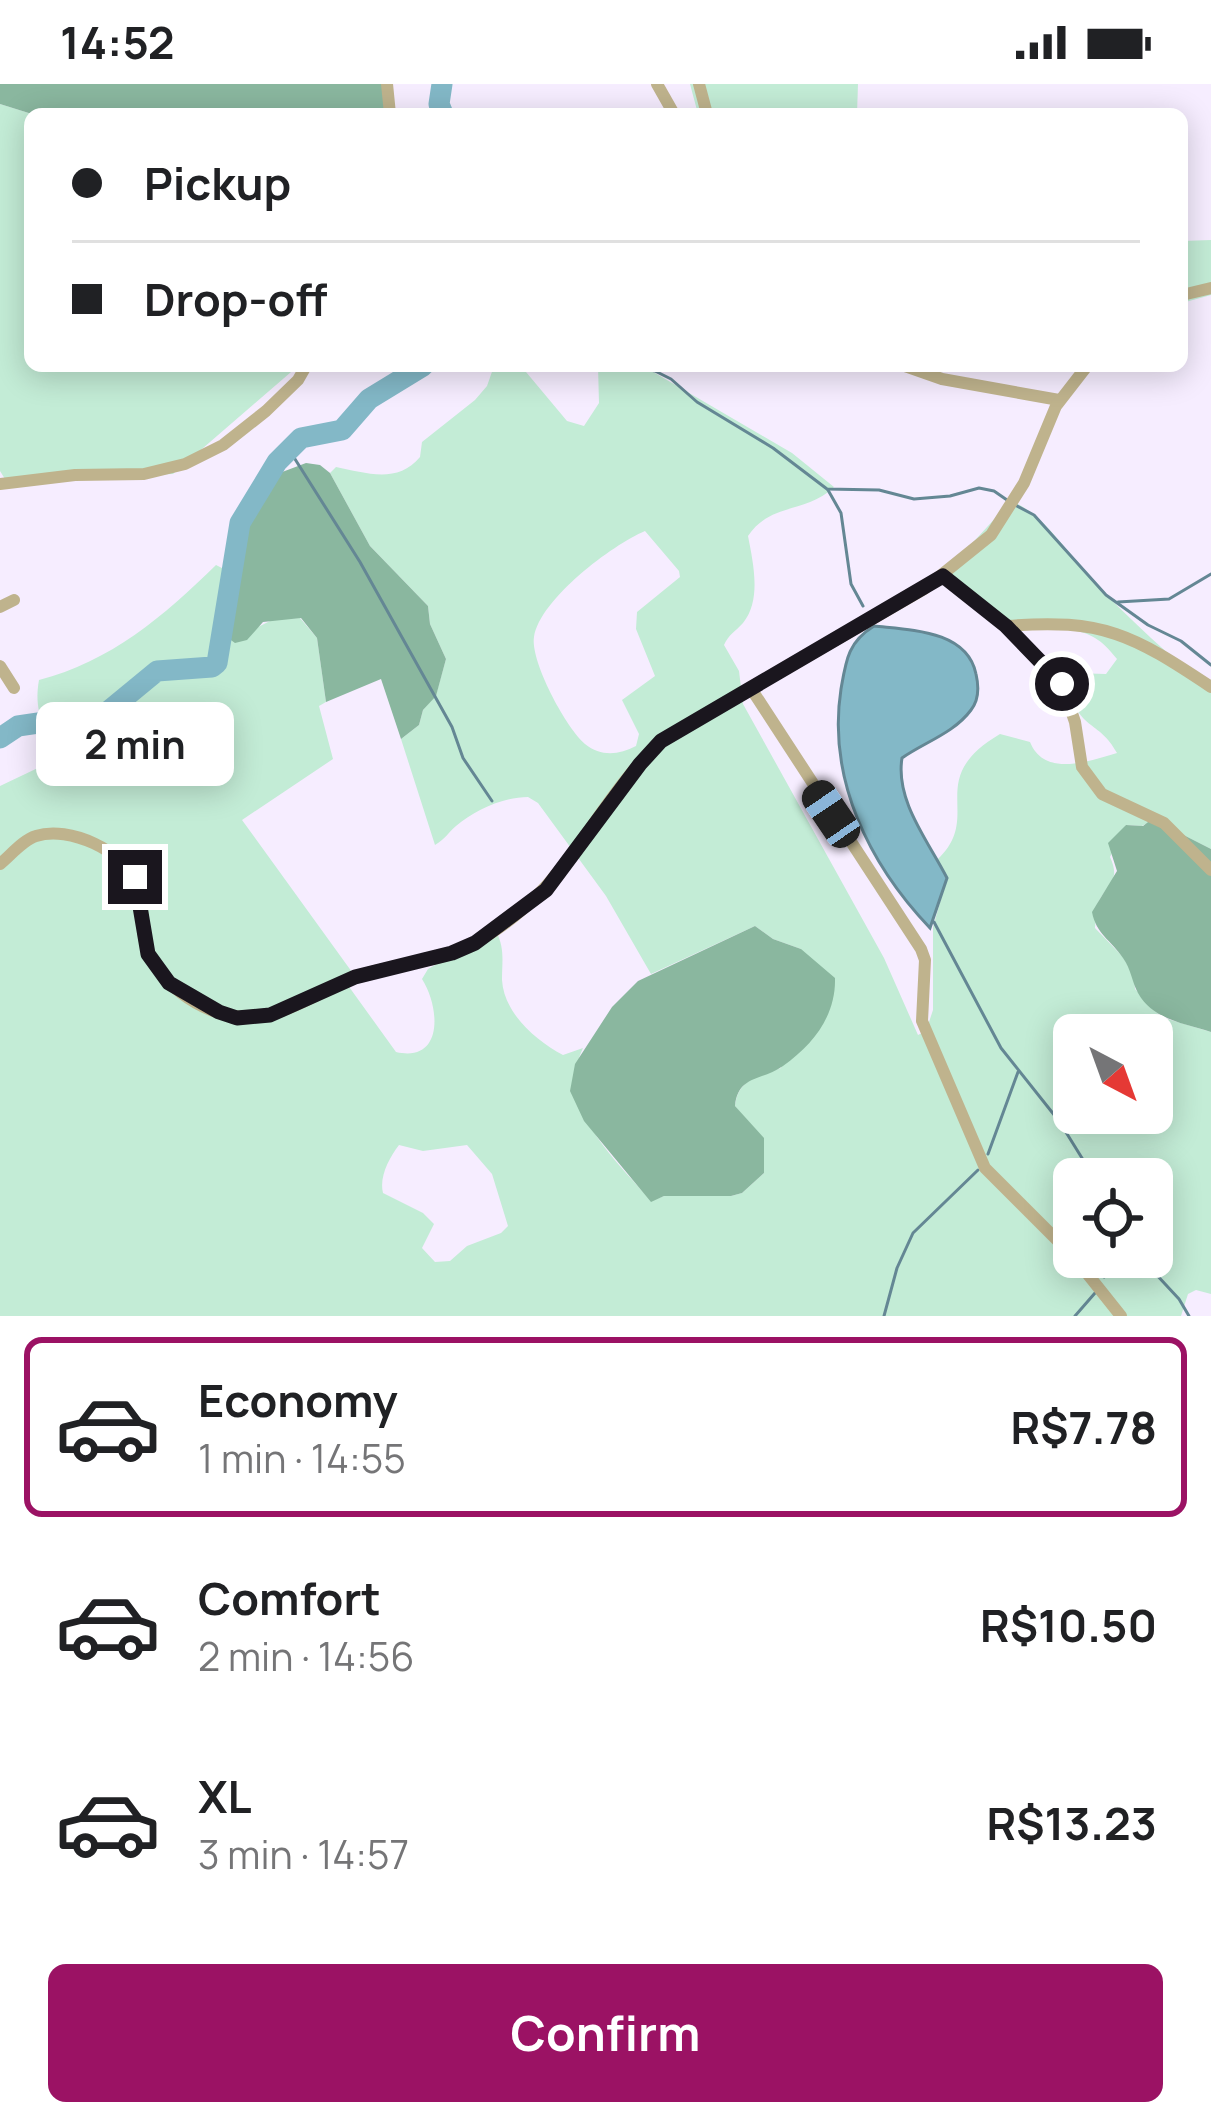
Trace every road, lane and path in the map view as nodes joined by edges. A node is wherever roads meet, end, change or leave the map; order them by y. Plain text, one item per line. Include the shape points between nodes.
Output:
1 (301, 372) edge
2 (922, 372) edge
3 (1082, 372) edge
4 (1059, 400) junction
5 (0, 484) edge
6 (943, 576) junction
7 (14, 600) dead end
8 (0, 607) edge
9 (1006, 626) junction
10 (0, 666) edge
11 (1211, 687) edge
12 (14, 688) dead end
13 (752, 690) junction
14 (0, 864) edge
15 (1211, 870) edge
16 (1053, 1236) edge
17 (1091, 1278) edge
18 (1121, 1316) edge

1 - 5 street via 266,411 185,464
2 - 4 street
3 - 4 street
4 - 6 street via 1014,502 991,535
6 - 9 street
6 - 13 street
7 - 8 street
9 - 11 street via 1106,628
9 - 15 street via 1062,684 1082,767 1094,784 1173,830
10 - 12 street
13 - 14 street via 661,741 546,890 475,943 355,977 270,1015 237,1018 169,983 148,954 135,877 95,844 38,835
13 - 16 street via 921,949 922,1021 985,1168
17 - 18 street

